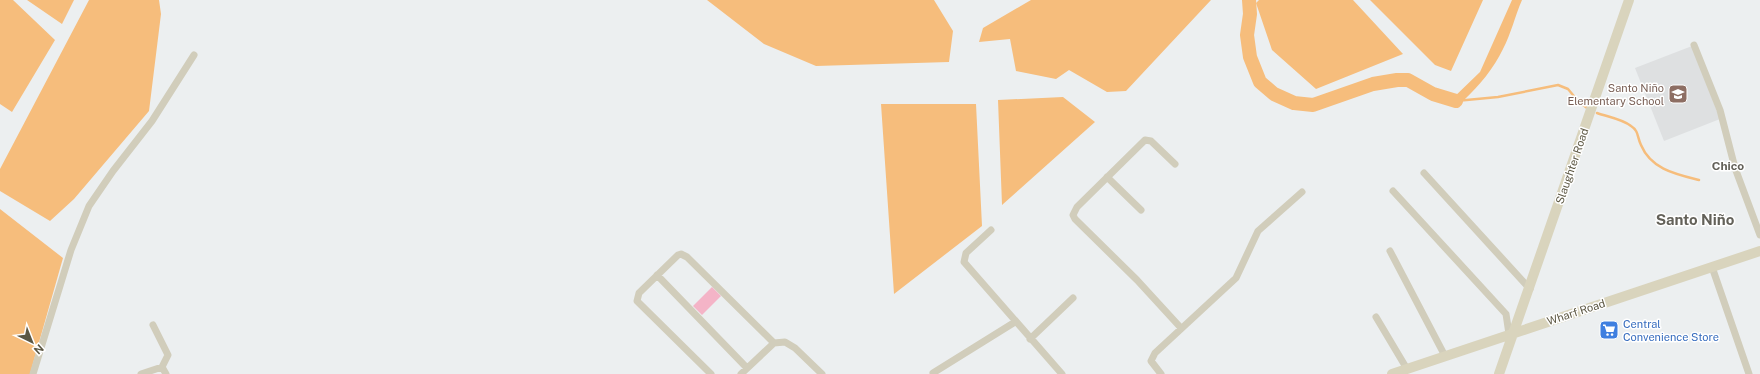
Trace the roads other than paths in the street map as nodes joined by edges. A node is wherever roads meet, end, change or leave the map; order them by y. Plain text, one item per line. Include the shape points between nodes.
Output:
1 (1630, 0) edge
2 (1694, 45) dead end
3 (194, 55) dead end
4 (1175, 164) dead end
5 (1424, 173) dead end
6 (1107, 177) junction
7 (1393, 191) dead end
8 (1302, 192) dead end
9 (1141, 210) dead end
10 (991, 230) dead end
11 (1760, 235) edge
12 (1760, 251) edge
13 (1390, 252) dead end
14 (1712, 267) junction
15 (657, 275) junction
16 (1530, 289) junction
17 (1074, 298) dead end
18 (1376, 317) dead end
19 (1015, 322) junction
20 (153, 325) dead end
21 (1181, 328) junction
22 (1512, 333) junction
23 (1030, 339) junction
24 (774, 343) junction
25 (1445, 356) junction
26 (162, 367) junction
27 (747, 368) junction
28 (1407, 369) junction
29 (933, 373) dead end
30 (33, 374) edge
31 (141, 374) edge
32 (166, 374) edge
33 (711, 374) edge
34 (741, 374) edge
35 (822, 374) edge
36 (1062, 374) edge
37 (1161, 374) edge
38 (1392, 374) edge
39 (1499, 374) edge
40 (1749, 374) edge

1 - 16 street, Slaughter Road
2 - 11 street via 1720,110 1736,168
3 - 30 street via 152,121 89,206 71,250
4 - 6 street via 1151,141 1145,140
5 - 16 street
6 - 9 street
6 - 21 street via 1077,207 1074,212 1075,219
7 - 22 street via 1506,314
8 - 21 street via 1258,231 1236,278
10 - 19 street via 966,253 963,259
12 - 14 street, Wharf Road
13 - 25 street
14 - 22 street, Wharf Road
14 - 40 street
15 - 24 street via 678,255 684,255
15 - 27 street
15 - 33 street via 639,293 637,301
16 - 22 street, Slaughter Road
17 - 23 street
18 - 28 street
19 - 23 street
19 - 29 street
20 - 26 street via 168,355
21 - 37 street via 1152,357 1152,365
22 - 25 street, Wharf Road
22 - 39 street, Slaughter Road
23 - 36 street
24 - 27 street
24 - 35 street via 790,344
25 - 28 street, Wharf Road
26 - 31 street
26 - 32 street
27 - 34 street
28 - 38 street, Wharf Road

